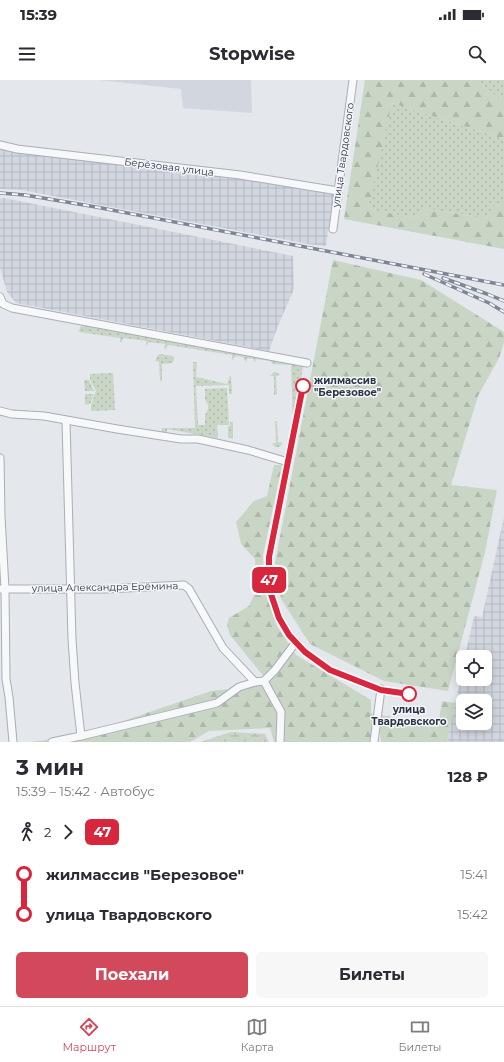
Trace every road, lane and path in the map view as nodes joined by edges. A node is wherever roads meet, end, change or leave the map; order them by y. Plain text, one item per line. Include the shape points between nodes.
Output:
1 (353, 80) edge
2 (0, 145) edge
3 (338, 191) junction
4 (333, 229) dead end
5 (0, 297) edge
6 (307, 363) dead end
7 (0, 411) edge
8 (66, 420) junction
9 (0, 458) edge
10 (288, 462) dead end
11 (3, 589) edge
12 (71, 590) junction
13 (296, 642) dead end
14 (264, 681) junction
15 (255, 682) junction
16 (381, 690) dead end
17 (81, 736) junction
18 (13, 742) edge
19 (52, 742) edge
20 (280, 742) edge
21 (374, 742) edge

1 - 3 street, улица Твардовского
2 - 3 street, Берёзовая улица via 240,175
3 - 4 street, улица Твардовского
5 - 6 street via 4,304 12,308
7 - 8 street
8 - 10 street via 181,439 198,439
8 - 12 street
9 - 11 street
11 - 12 street, улица Александра Ерёмина
11 - 18 street via 6,680 10,697
12 - 15 street, улица Александра Ерёмина via 184,585 189,589 223,648
12 - 17 street via 75,683
13 - 14 street
14 - 15 street
14 - 20 street via 281,712
15 - 17 street via 239,687 217,703
16 - 21 street
17 - 19 street

